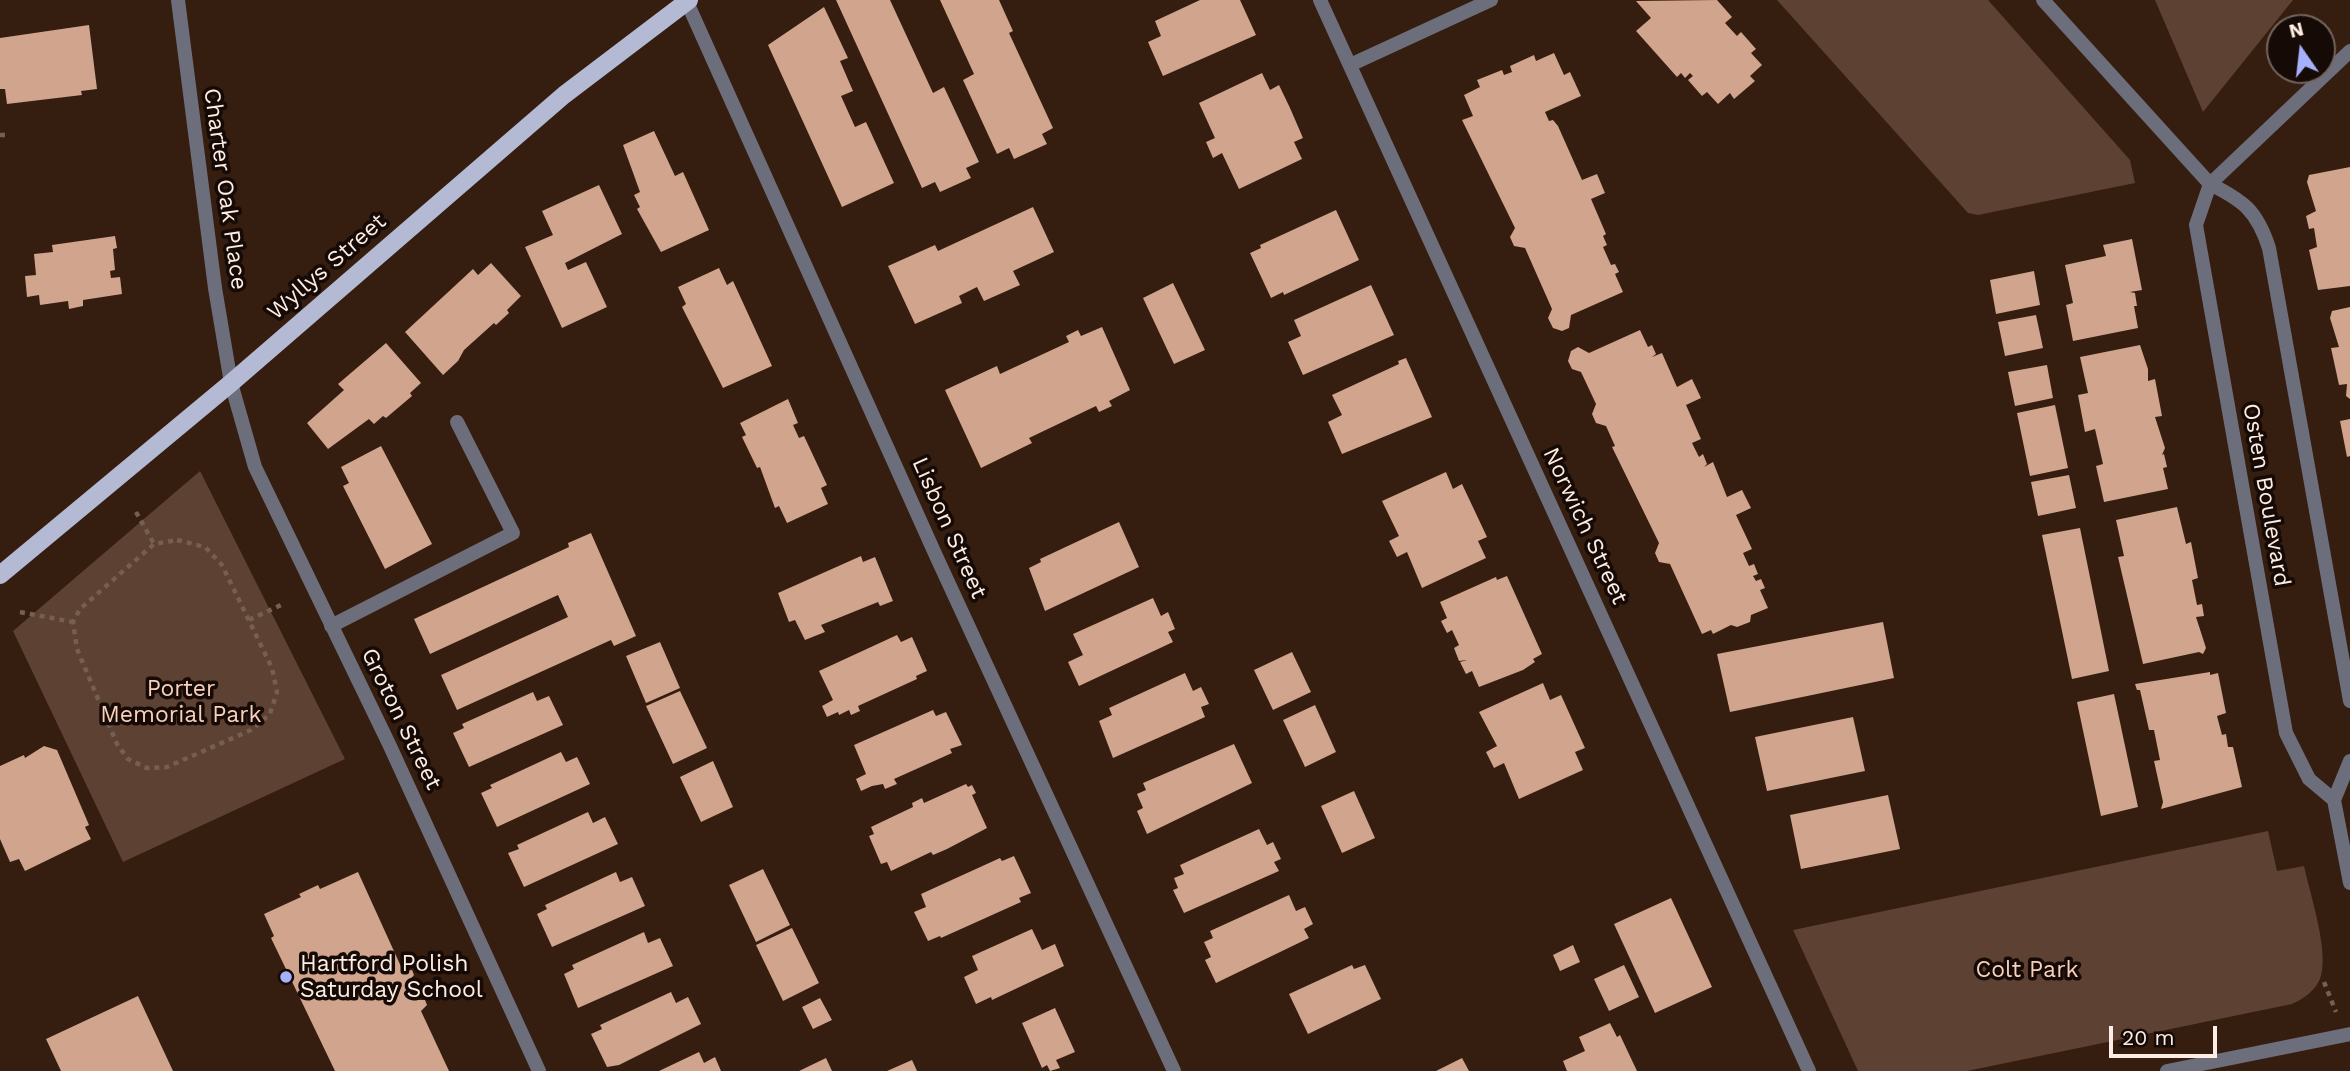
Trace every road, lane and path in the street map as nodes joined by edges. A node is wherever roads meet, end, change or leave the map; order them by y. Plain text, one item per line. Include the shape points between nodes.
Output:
1 (178, 0) edge
2 (687, 0) edge
3 (1320, 0) edge
4 (1491, 0) edge
5 (2043, 0) edge
6 (2350, 51) edge
7 (1350, 65) junction
8 (0, 135) edge
9 (7, 135) dead end
10 (2210, 184) junction
11 (231, 383) junction
12 (457, 422) dead end
13 (136, 512) dead end
14 (154, 544) junction
15 (0, 575) edge
16 (281, 605) dead end
17 (20, 612) dead end
18 (249, 620) junction
19 (73, 622) junction
20 (331, 626) junction
21 (2350, 701) edge
22 (2350, 761) edge
23 (2334, 800) junction
24 (2350, 883) edge
25 (2350, 1034) edge
26 (539, 1071) edge
27 (1174, 1071) edge
28 (1809, 1071) edge
29 (2167, 1071) edge

1 - 11 street, Charter Oak Place
2 - 11 main road, Wyllys Street via 564,95
2 - 27 street, Lisbon Street
3 - 7 street, Norwich Street
4 - 7 street
5 - 10 street, Osten Boulevard
6 - 10 street
7 - 28 street, Norwich Street
8 - 9 path
10 - 21 street, Osten Boulevard via 2253,211 2269,248
10 - 23 street, Osten Boulevard via 2197,216 2197,245 2286,733 2309,779
11 - 15 main road, Wyllys Street
11 - 20 street, Groton Street via 254,467
12 - 20 street via 513,533
13 - 14 path
14 - 18 path via 177,540 205,547 222,565
14 - 19 path via 80,609
16 - 18 path
17 - 19 path
18 - 19 path via 272,668 277,692 270,714 251,730 189,758 167,767 147,768 128,759 117,744 77,649
20 - 26 street, Groton Street
22 - 23 street
23 - 24 street
25 - 29 street

